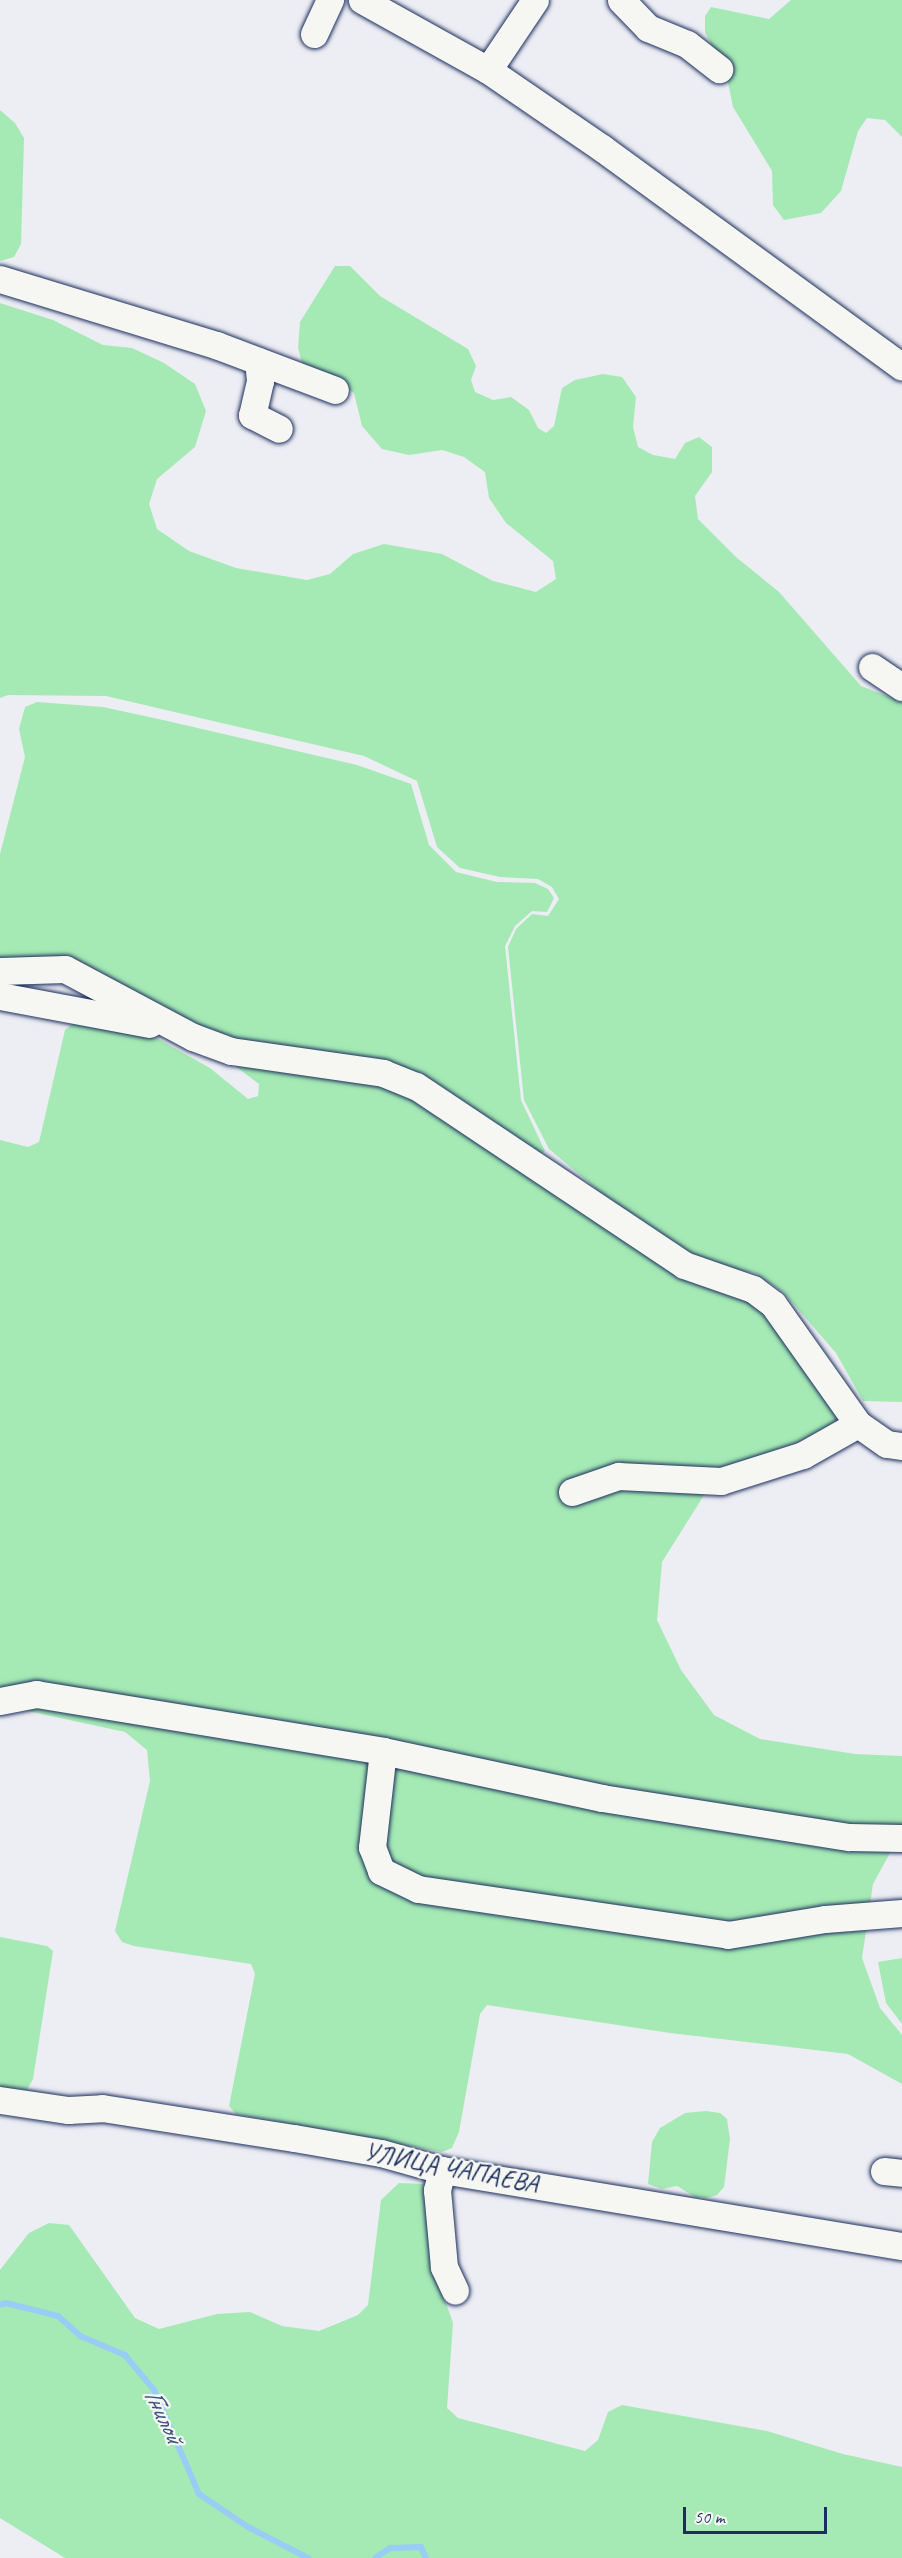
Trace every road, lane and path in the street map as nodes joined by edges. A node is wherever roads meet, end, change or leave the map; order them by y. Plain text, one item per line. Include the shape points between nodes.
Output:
1 (330, 0) edge
2 (362, 0) edge
3 (535, 0) edge
4 (621, 0) edge
5 (314, 34) dead end
6 (719, 69) dead end
7 (488, 70) junction
8 (0, 279) edge
9 (258, 361) junction
10 (902, 367) edge
11 (335, 390) dead end
12 (279, 429) dead end
13 (872, 667) dead end
14 (902, 687) edge
15 (0, 971) edge
16 (0, 996) edge
17 (193, 1037) junction
18 (858, 1424) junction
19 (902, 1446) edge
20 (572, 1492) dead end
21 (0, 1701) edge
22 (382, 1751) junction
23 (902, 1838) edge
24 (902, 1913) edge
25 (0, 2100) edge
26 (442, 2170) junction
27 (900, 2244) edge
28 (454, 2291) dead end

1 - 5 street
2 - 7 street
3 - 7 street
4 - 6 street via 648,28 687,44
7 - 10 street via 602,148
8 - 9 street
9 - 11 street
9 - 12 street via 260,381 252,415
13 - 14 street
15 - 17 street via 65,969
16 - 17 street via 97,1013
17 - 18 street via 231,1051 383,1073 416,1086 684,1266 753,1289 774,1304
18 - 19 street via 887,1444
18 - 20 street via 803,1455 721,1481 618,1476
21 - 22 street via 36,1694
22 - 23 street via 602,1798 849,1837
22 - 24 street via 372,1846 381,1871 418,1889 728,1935 825,1919
25 - 26 street, УЛИЦА ЧАПАЕВА via 68,2110 102,2108 294,2138 381,2153
26 - 27 street, УЛИЦА ЧАПАЕВА
26 - 28 street via 437,2190 444,2267

